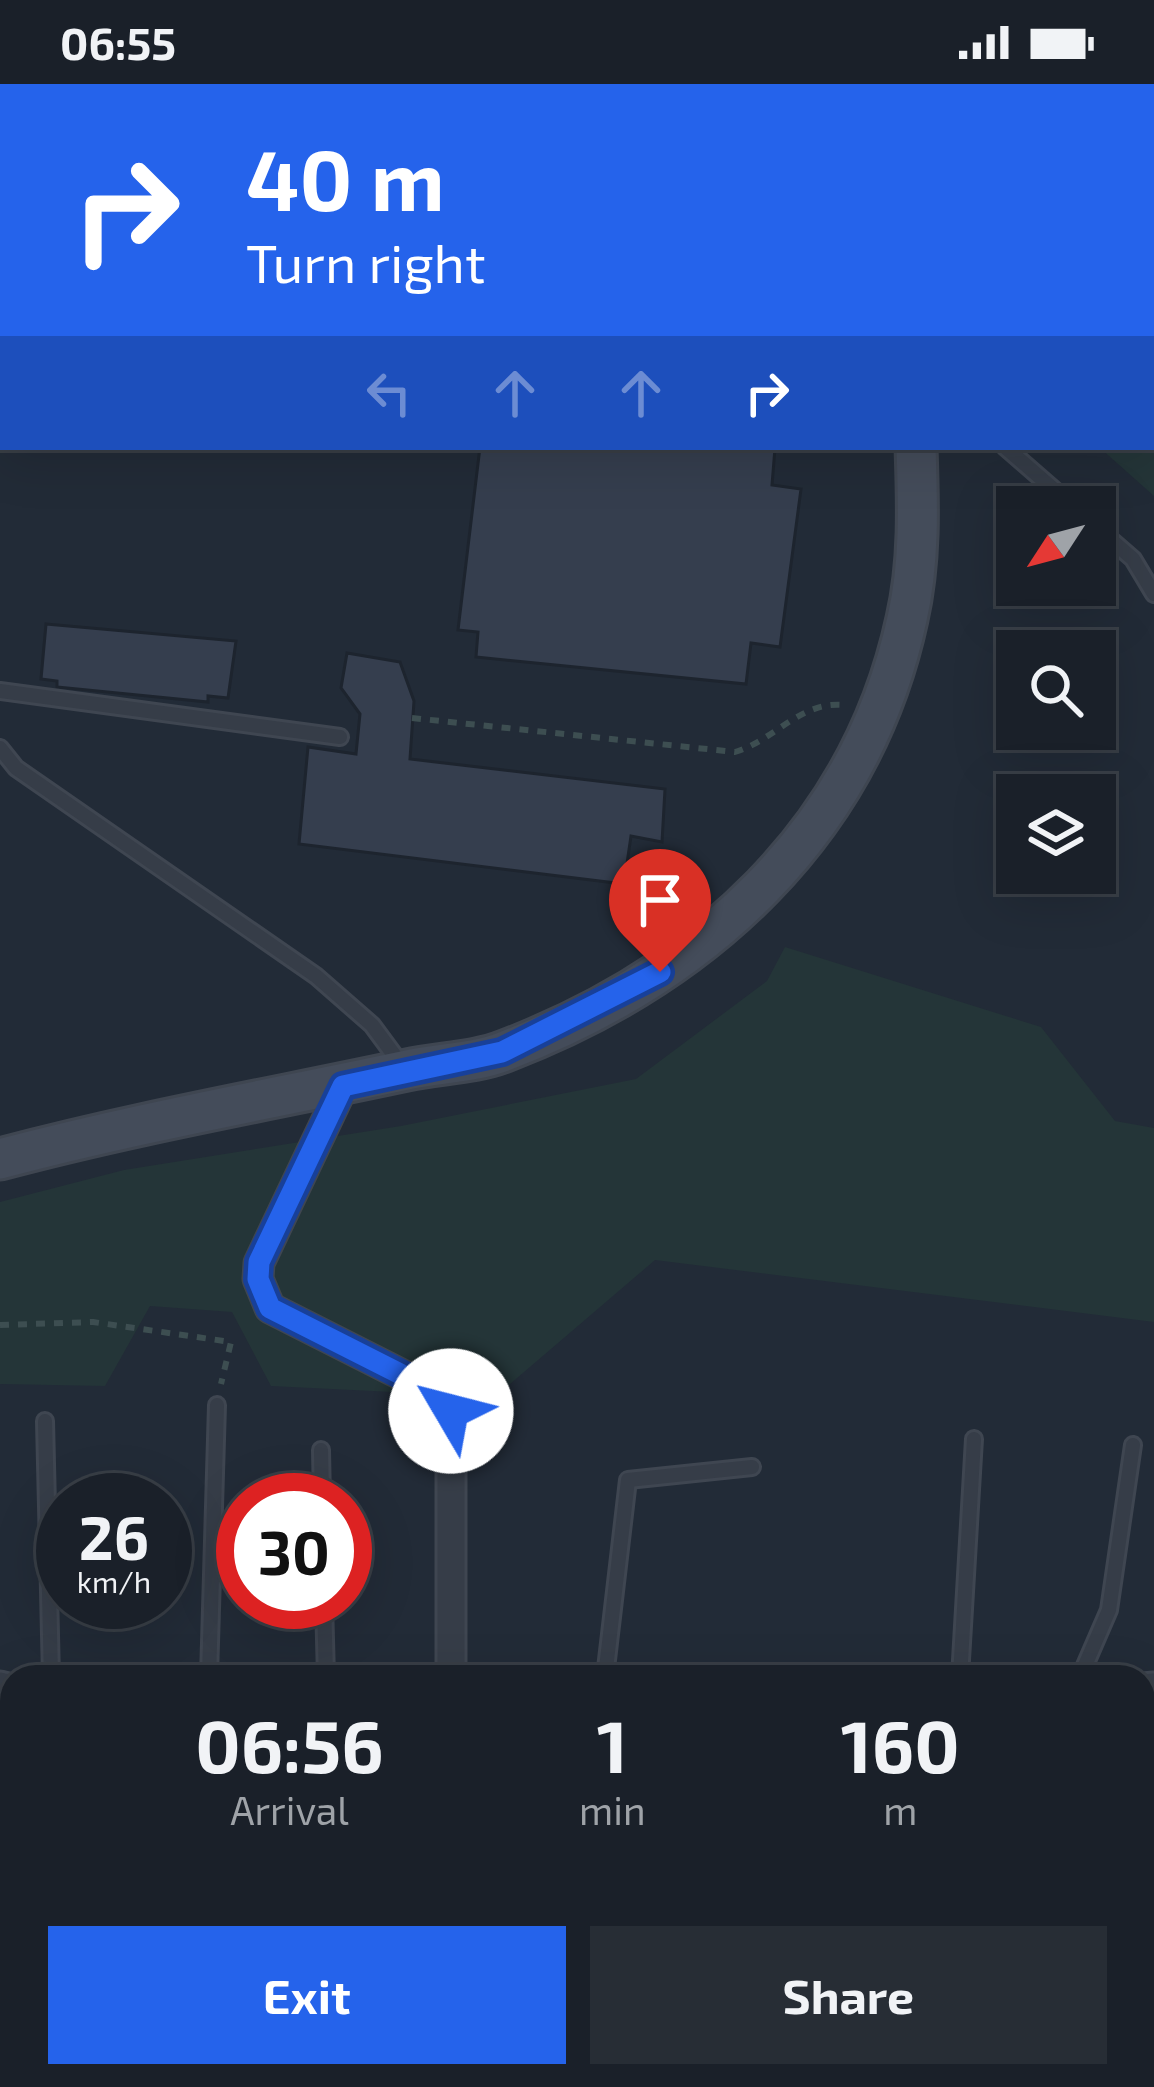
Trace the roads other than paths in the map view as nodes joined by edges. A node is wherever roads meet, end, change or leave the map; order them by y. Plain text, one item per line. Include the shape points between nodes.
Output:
1 (916, 450) edge
2 (1008, 450) edge
3 (1050, 486) edge
4 (1116, 544) edge
5 (1154, 594) edge
6 (0, 691) edge
7 (340, 737) dead end
8 (0, 748) edge
9 (405, 1070) junction
10 (343, 1086) junction
11 (0, 1159) edge
12 (217, 1405) road end
13 (45, 1421) dead end
14 (974, 1439) dead end
15 (1133, 1445) dead end
16 (321, 1450) dead end
17 (752, 1467) dead end
18 (321, 1473) edge
19 (325, 1629) edge
20 (51, 1665) edge
21 (209, 1665) edge
22 (326, 1665) edge
23 (451, 1665) edge
24 (606, 1665) edge
25 (961, 1665) edge
26 (1085, 1665) edge

1 - 9 street via 919,529 908,618 875,713 803,847 693,952 628,992 502,1052
2 - 3 lane
4 - 5 lane
6 - 7 lane
8 - 9 lane via 16,768 316,976 372,1025
9 - 10 street
10 - 11 street via 153,1118
10 - 23 street via 258,1279 270,1308 432,1390 451,1411
12 - 21 lane
13 - 20 lane
14 - 25 lane
15 - 26 lane via 1109,1610
16 - 18 lane
17 - 24 lane via 628,1480
19 - 22 lane

